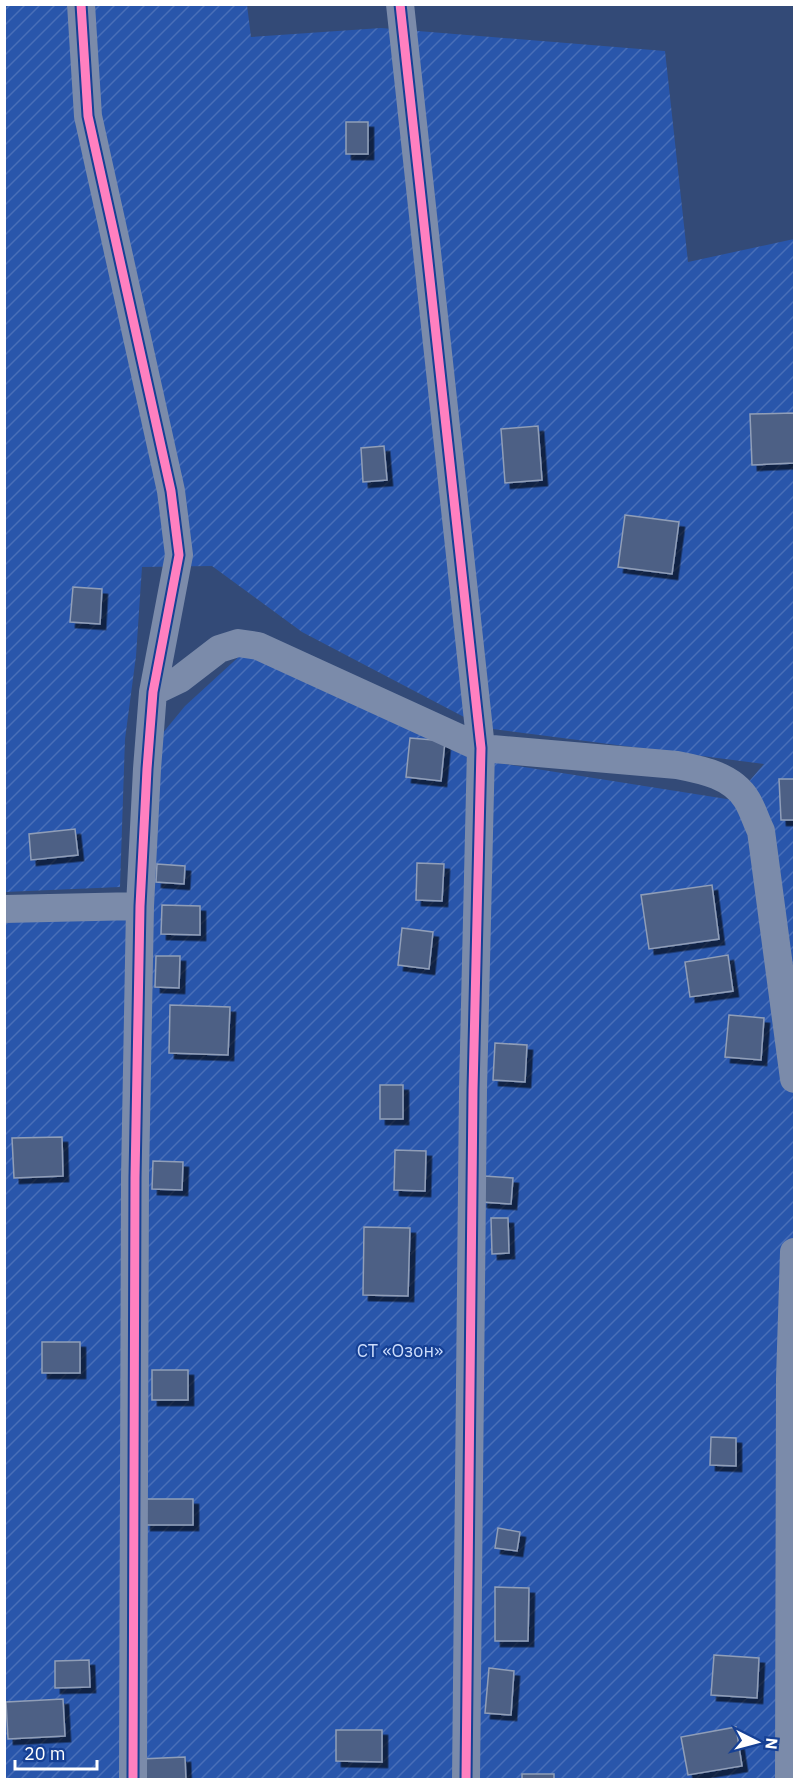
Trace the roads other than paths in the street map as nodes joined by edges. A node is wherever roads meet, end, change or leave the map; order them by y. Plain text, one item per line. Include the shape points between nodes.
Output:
1 (81, 4) edge
2 (400, 4) edge
3 (153, 692) junction
4 (481, 748) junction
5 (140, 906) junction
6 (4, 909) edge
7 (795, 1079) edge
8 (795, 1252) edge
9 (134, 1779) edge
10 (466, 1779) edge
11 (789, 1779) edge

1 - 3 street via 88,116 171,491 179,555
2 - 4 street
3 - 4 street via 180,679 219,649 238,643 258,646
3 - 5 street
4 - 7 street via 677,765 729,781 747,799 761,831
4 - 10 street via 473,1090
5 - 6 street
5 - 9 street via 135,1178
8 - 11 street via 790,1379

